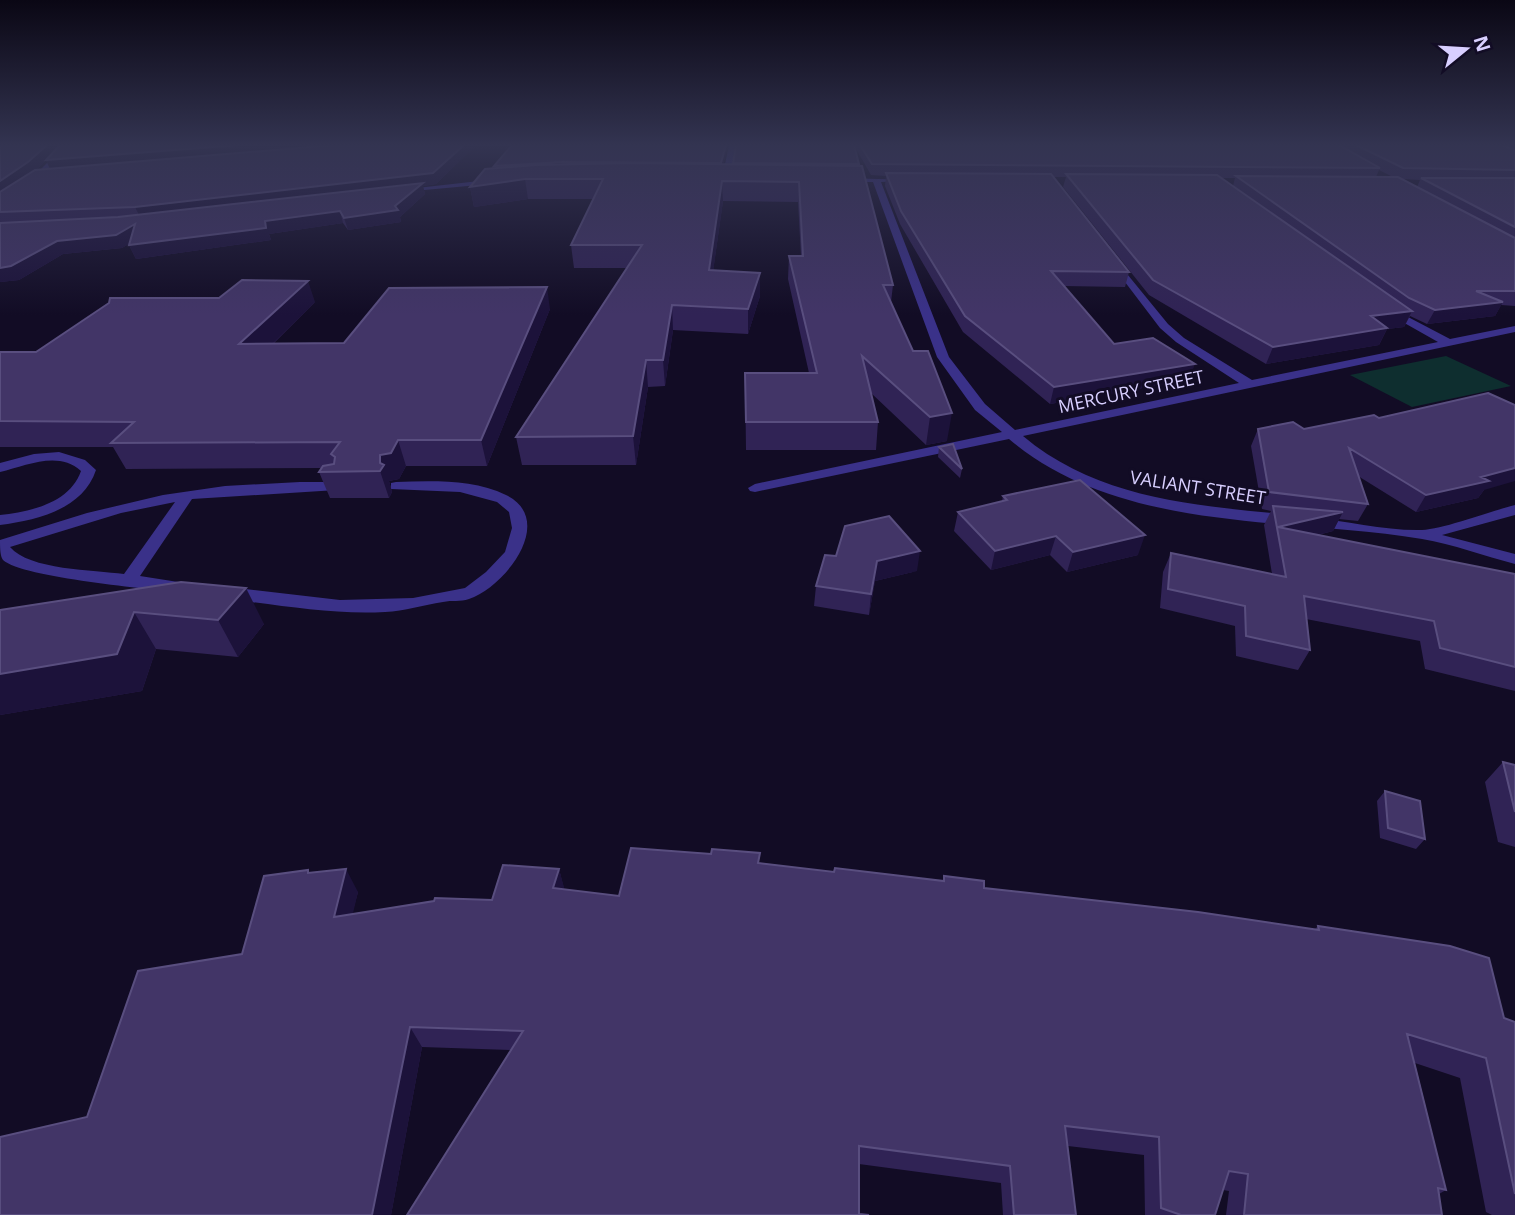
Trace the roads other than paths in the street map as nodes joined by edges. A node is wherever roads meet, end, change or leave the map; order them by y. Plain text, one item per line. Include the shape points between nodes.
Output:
1 (884, 202) edge
2 (1108, 253) edge
3 (1376, 300) edge
4 (1515, 329) edge
5 (1447, 342) junction
6 (1249, 384) junction
7 (1010, 435) junction
8 (0, 468) edge
9 (337, 486) edge
10 (396, 486) dead end
11 (755, 488) dead end
12 (187, 495) junction
13 (1515, 510) edge
14 (0, 520) edge
15 (1425, 535) junction
16 (0, 546) edge
17 (1515, 559) edge
18 (128, 581) junction

1 - 7 street, VALIANT STREET via 943,357 980,407
2 - 6 street via 1164,326
3 - 5 street
4 - 5 street, MERCURY STREET
5 - 6 street, MERCURY STREET
6 - 7 street, MERCURY STREET
7 - 11 street, MERCURY STREET
7 - 15 street, VALIANT STREET via 1083,481 1130,498
8 - 14 street via 54,457 72,458 89,470 79,489 64,500 44,510
9 - 12 street
10 - 18 street via 466,487 512,504 520,523 519,540 508,562 466,594 366,607
12 - 16 street via 106,512
12 - 18 street
13 - 15 street
15 - 17 street, VALIANT STREET
16 - 18 street via 10,558 31,568

